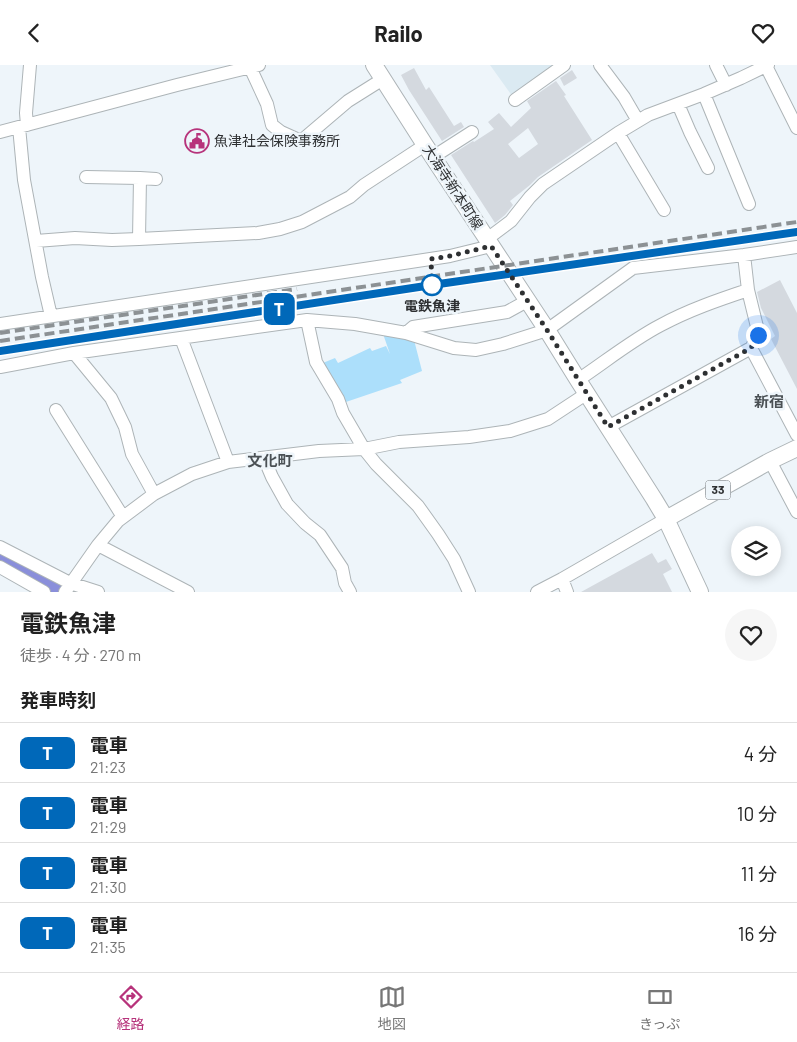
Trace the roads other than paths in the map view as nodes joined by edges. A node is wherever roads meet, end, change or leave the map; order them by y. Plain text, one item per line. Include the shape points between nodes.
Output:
1 (30, 65) edge
2 (374, 65) edge
3 (564, 65) edge
4 (600, 65) edge
5 (716, 65) edge
6 (767, 65) edge
7 (253, 66) edge
8 (383, 79) junction
9 (726, 85) junction
10 (704, 95) junction
11 (514, 99) dead end
12 (678, 104) junction
13 (638, 121) junction
14 (23, 126) junction
15 (797, 128) edge
16 (0, 132) edge
17 (472, 132) dead end
18 (618, 133) junction
19 (429, 151) junction
20 (708, 168) dead end
21 (86, 177) dead end
22 (140, 179) junction
23 (156, 179) dead end
24 (749, 203) dead end
25 (664, 210) dead end
26 (139, 239) junction
27 (36, 241) junction
28 (489, 242) junction
29 (797, 247) edge
30 (744, 255) junction
31 (748, 290) junction
32 (528, 301) junction
33 (51, 316) junction
34 (307, 320) junction
35 (0, 324) edge
36 (547, 330) junction
37 (406, 333) junction
38 (181, 338) junction
39 (751, 348) junction
40 (74, 353) junction
41 (0, 367) edge
42 (582, 387) junction
43 (56, 410) dead end
44 (608, 427) junction
45 (797, 435) edge
46 (797, 448) edge
47 (364, 449) junction
48 (264, 458) junction
49 (770, 461) junction
50 (228, 463) junction
51 (154, 494) junction
52 (797, 512) edge
53 (123, 517) junction
54 (666, 519) junction
55 (98, 545) junction
56 (0, 547) edge
57 (0, 567) edge
58 (562, 579) junction
59 (68, 587) edge
60 (44, 592) edge
61 (98, 592) edge
62 (188, 592) edge
63 (350, 592) edge
64 (469, 592) edge
65 (537, 592) edge
66 (567, 592) edge
67 (700, 592) edge

1 - 14 street
2 - 8 main road, 大海寺新本町線
3 - 11 street
4 - 13 street
5 - 9 street
6 - 9 street
6 - 15 street
7 - 8 street via 272,125 301,141 348,101
7 - 14 street
8 - 19 main road, 大海寺新本町線
9 - 10 street
10 - 12 street
10 - 24 street
12 - 13 street
12 - 20 street
13 - 18 street
14 - 16 street
14 - 27 street via 24,180
17 - 19 street
18 - 25 street
18 - 28 street via 543,184
19 - 26 street via 402,161 350,197 302,222 280,229
19 - 28 main road, 大海寺新本町線
21 - 22 street
22 - 23 street
22 - 26 street
26 - 27 street
27 - 33 street
28 - 32 main road, 大海寺新本町線
28 - 33 street via 450,256
29 - 30 street
30 - 31 street
30 - 36 street via 633,268
31 - 39 street via 758,335
31 - 42 street via 660,325 632,343
32 - 36 main road, 大海寺新本町線
32 - 37 street via 507,312 413,327
33 - 35 street
34 - 37 street via 355,323
34 - 38 street
34 - 47 street via 316,362
36 - 37 street via 476,350 454,348
36 - 42 main road, 大海寺新本町線
38 - 40 street
38 - 50 street
39 - 44 street
39 - 45 street
40 - 41 street
40 - 51 street via 111,398 125,427 132,454
42 - 44 main road, 大海寺新本町線
42 - 47 street via 548,419 510,431 399,442
43 - 53 street
44 - 54 main road, 大海寺新本町線
46 - 49 main road, 33
47 - 48 street
47 - 64 street via 418,506 454,559
48 - 50 street
48 - 63 street via 287,504 320,535 342,568
49 - 52 street
49 - 54 main road, 33
50 - 51 street via 192,474
51 - 53 street
53 - 55 street
54 - 58 street
54 - 67 main road, 大海寺新本町線
55 - 59 street
55 - 62 street
56 - 59 street
57 - 60 street
58 - 65 street
58 - 66 street
59 - 61 street

